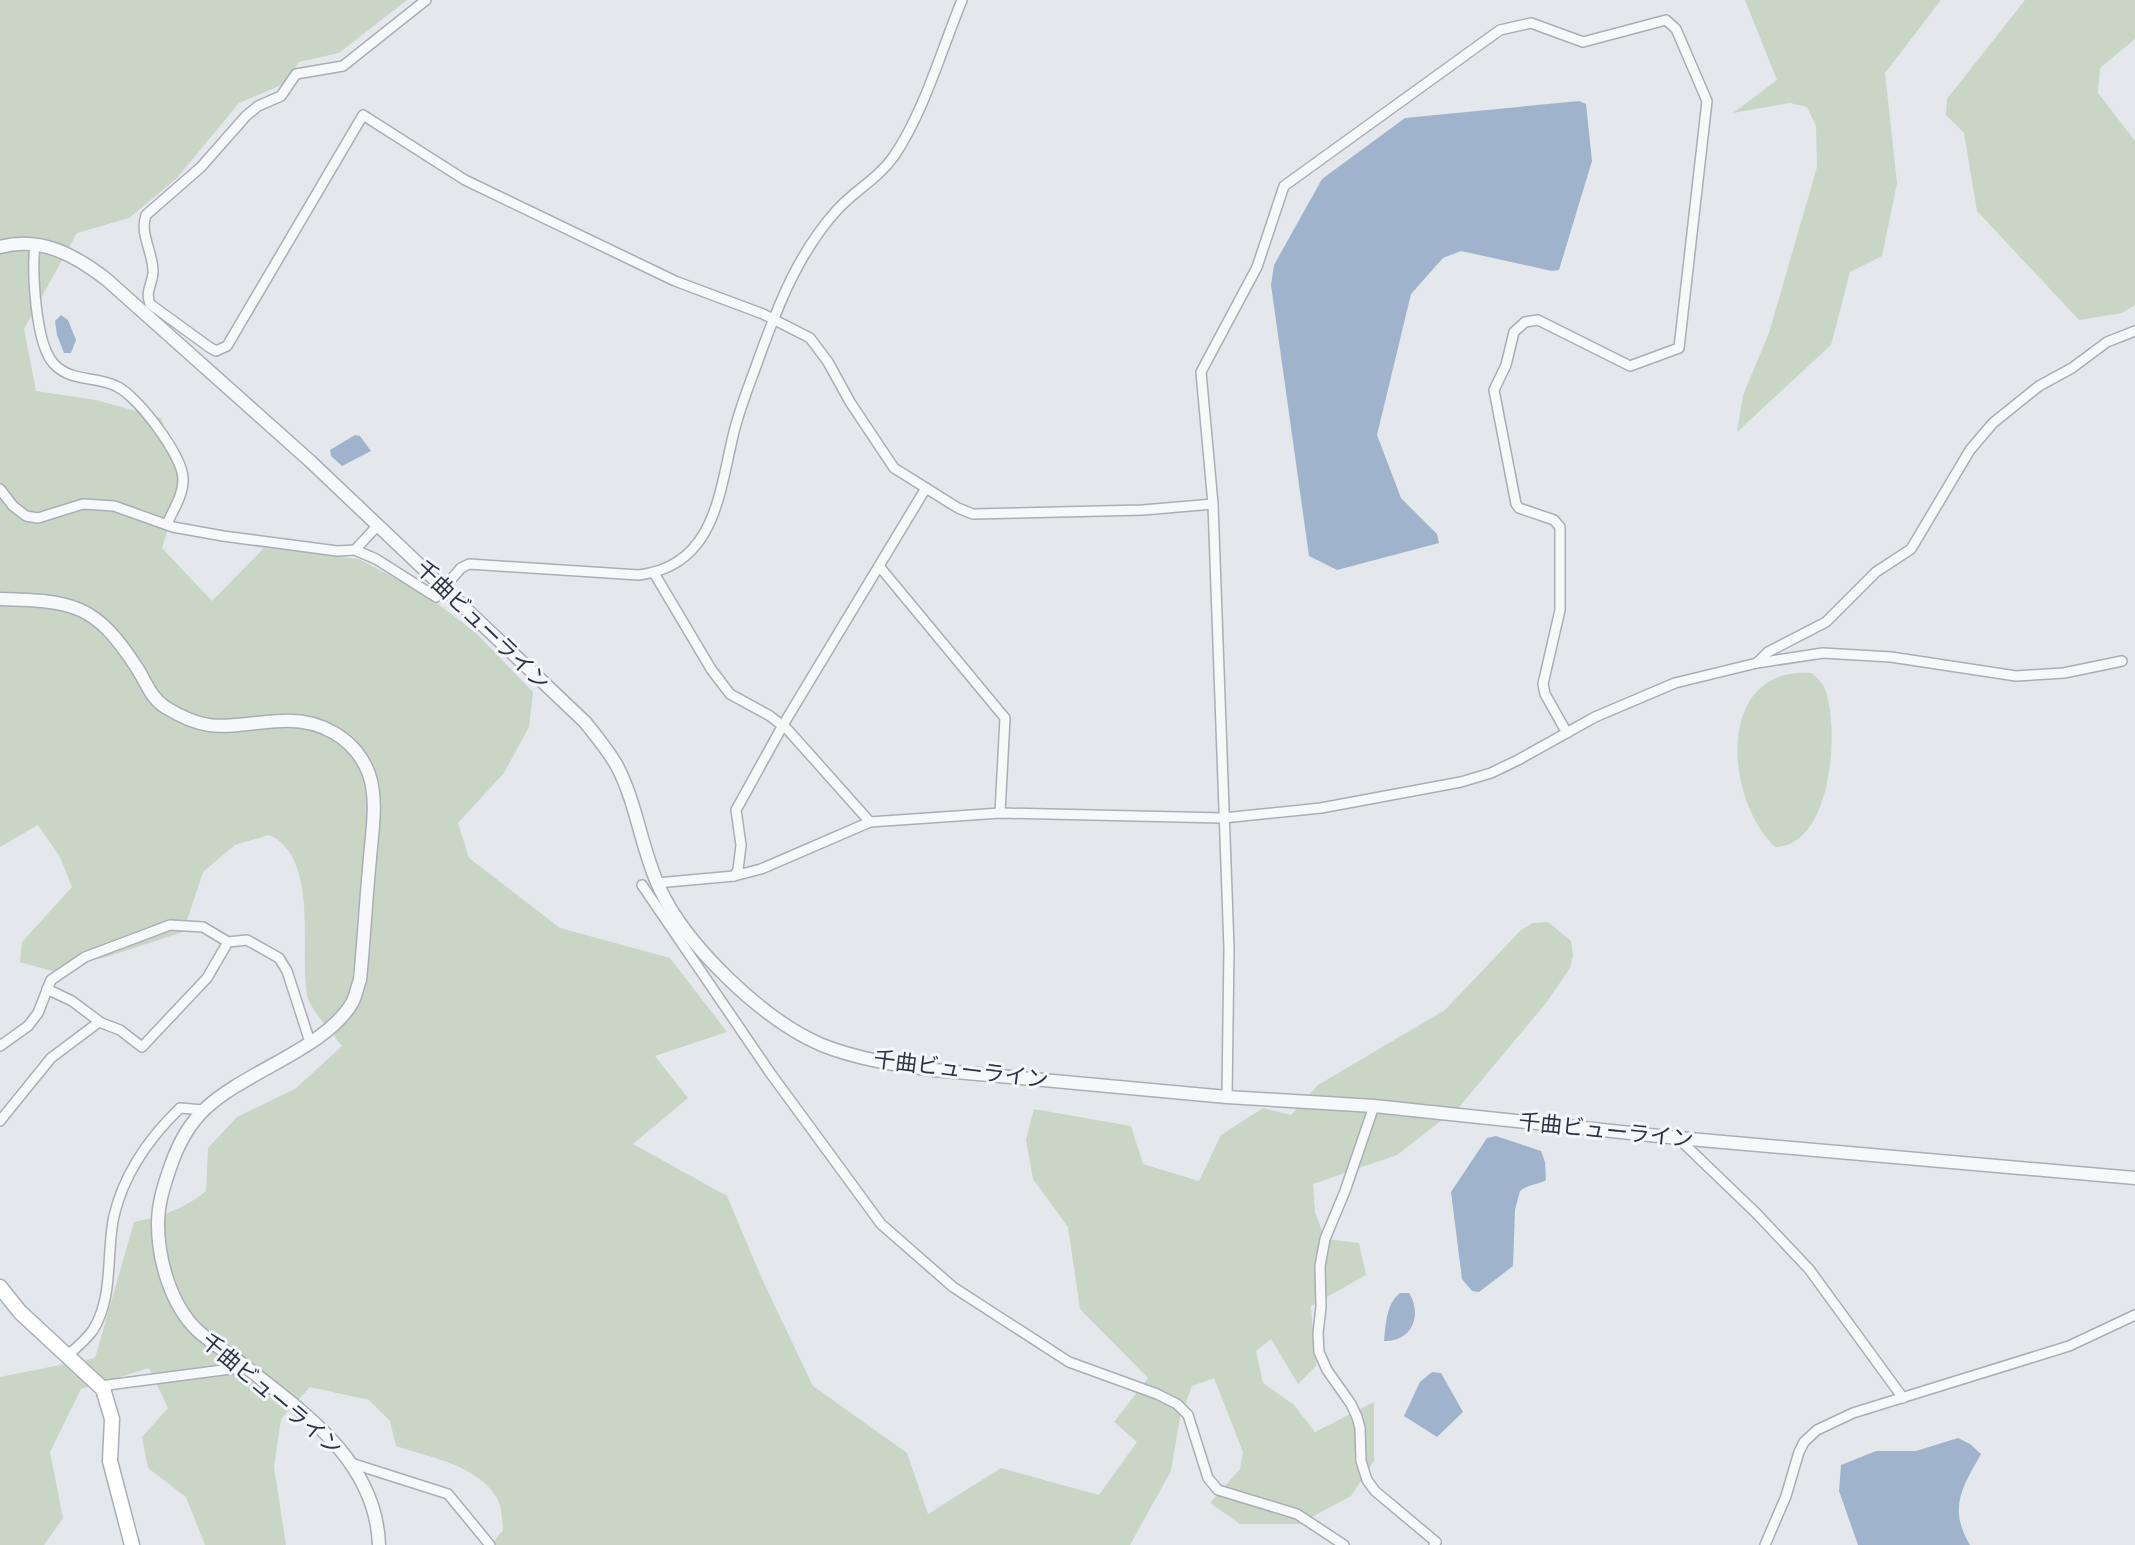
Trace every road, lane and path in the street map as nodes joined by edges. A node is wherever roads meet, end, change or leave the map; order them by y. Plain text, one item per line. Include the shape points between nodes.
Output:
1 (426, 0) edge
2 (962, 0) edge
3 (35, 244) junction
4 (0, 247) edge
5 (773, 320) junction
6 (2135, 331) edge
7 (926, 488) junction
8 (0, 489) edge
9 (1213, 504) junction
10 (167, 524) junction
11 (378, 525) junction
12 (355, 550) junction
13 (879, 566) junction
14 (654, 573) junction
15 (444, 586) junction
16 (0, 599) edge
17 (2122, 661) dead end
18 (1757, 663) junction
19 (783, 725) junction
20 (1567, 733) junction
21 (1000, 813) junction
22 (1223, 818) junction
23 (870, 822) junction
24 (734, 876) junction
25 (657, 883) junction
26 (642, 885) dead end
27 (228, 942) junction
28 (47, 989) junction
29 (100, 1022) junction
30 (310, 1042) junction
31 (0, 1046) edge
32 (1227, 1097) junction
33 (1374, 1106) junction
34 (203, 1110) junction
35 (0, 1121) edge
36 (1678, 1138) junction
37 (2135, 1178) edge
38 (1, 1291) edge
39 (2135, 1315) edge
40 (67, 1356) junction
41 (246, 1367) junction
42 (100, 1386) junction
43 (1903, 1398) junction
44 (354, 1464) junction
45 (132, 1545) edge
46 (379, 1545) edge
47 (490, 1545) edge
48 (1344, 1545) edge
49 (1434, 1545) edge
50 (1765, 1545) edge

1 - 5 street via 343,66 296,74 281,96 246,116 201,167 146,215 153,268 150,304 216,351 227,346 363,115 477,185 675,281
2 - 5 street via 903,142 884,170 818,233 796,266
3 - 4 street, 千曲ビューライン
3 - 10 street via 34,295 49,358 71,376 110,383 126,392 175,453 183,485
3 - 11 street, 千曲ビューライン via 69,255 106,279
5 - 7 street via 815,343 894,468
5 - 14 street via 705,532 681,559
6 - 18 street via 2107,342 2039,386 1993,423 1970,450 1911,549 1876,572 1826,622
7 - 9 street via 973,514
7 - 13 street
8 - 10 street via 26,516 38,518 95,504
9 - 20 street via 1201,372 1257,267 1284,186 1500,30 1531,23 1583,42 1671,22 1707,101 1679,348 1634,367 1532,320 1514,332 1494,390 1516,504 1560,527 1560,610 1543,684
9 - 22 street
10 - 12 street via 223,536
11 - 12 street
11 - 15 street, 千曲ビューライン
12 - 15 street via 432,597
13 - 19 street
13 - 21 street via 1005,718
14 - 15 street via 469,564
14 - 19 street via 730,694
15 - 25 street, 千曲ビューライン via 603,744 623,780
16 - 30 street, 千曲ビューライン via 49,601 81,609 117,640 156,701 184,719 206,726 317,724 335,732 359,758 369,773 373,810 360,980 345,1013
17 - 18 street via 2016,676 1891,657 1823,653
18 - 20 street via 1675,683
19 - 23 street
19 - 24 street via 736,810 741,845
20 - 22 street via 1491,773 1461,782 1321,808
21 - 22 street
21 - 23 street
22 - 32 street via 1229,948
23 - 24 street
24 - 25 street
25 - 32 street, 千曲ビューライン via 708,957 752,1000 823,1045 934,1070
26 - 48 street via 881,1224 953,1287 1069,1362 1177,1404 1188,1415 1208,1478 1218,1490 1297,1514
27 - 28 street via 203,927 170,925 85,957 51,980
27 - 29 street via 207,978 142,1047
27 - 30 street via 247,940 279,958
28 - 29 street
28 - 31 street via 28,1026
29 - 35 street via 51,1058
30 - 34 street, 千曲ビューライン
32 - 33 street, 千曲ビューライン
33 - 36 street, 千曲ビューライン
33 - 49 street via 1325,1239 1319,1352 1357,1417 1367,1480
34 - 40 street via 180,1108 134,1163 114,1214 100,1315
34 - 41 street, 千曲ビューライン via 177,1147 160,1197 160,1250 170,1289 196,1329
36 - 37 street, 千曲ビューライン
36 - 43 street via 1809,1269
38 - 40 main road
39 - 43 street via 2069,1346
40 - 42 main road
41 - 42 street
41 - 44 street, 千曲ビューライン
42 - 45 main road via 112,1419 110,1461
43 - 50 street via 1827,1424 1804,1442
44 - 46 street, 千曲ビューライン via 371,1496
44 - 47 street via 448,1494

